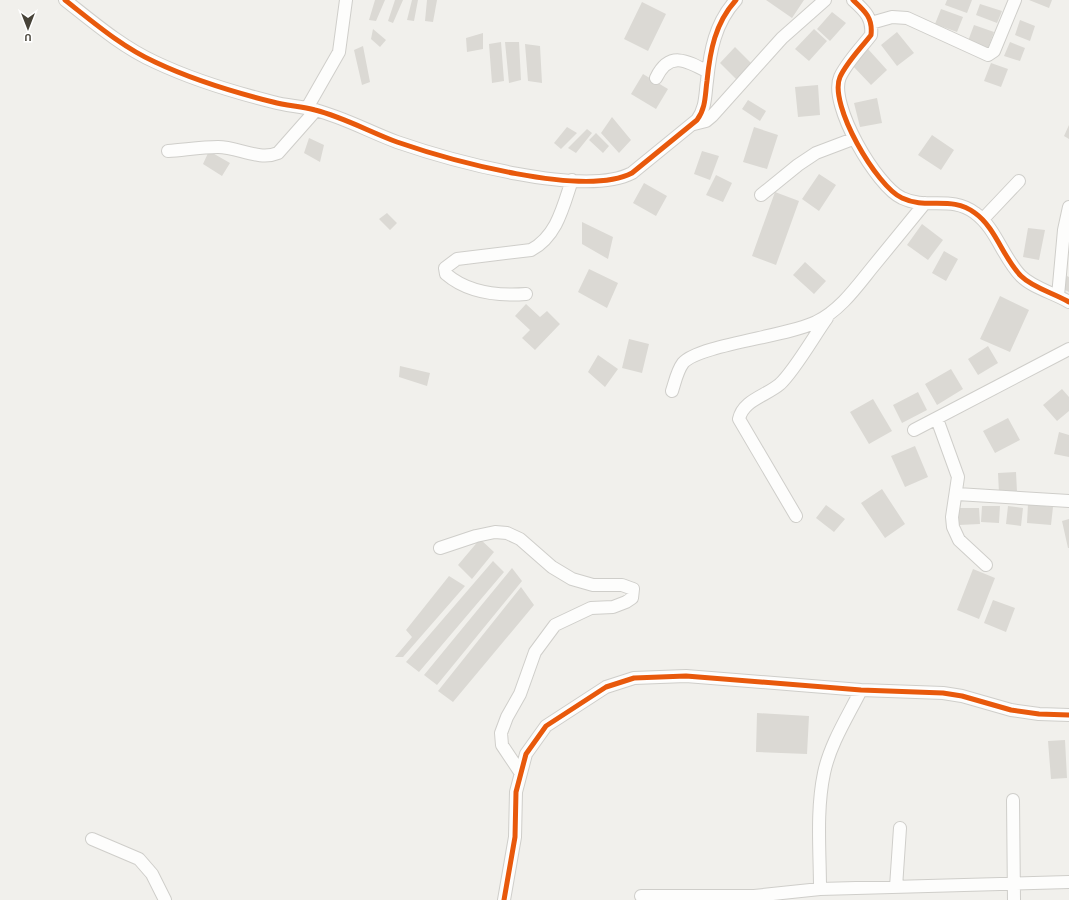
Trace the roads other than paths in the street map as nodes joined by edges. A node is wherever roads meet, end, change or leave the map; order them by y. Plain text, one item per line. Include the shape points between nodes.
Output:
1 (65, 0) edge
2 (346, 0) edge
3 (736, 0) edge
4 (825, 0) edge
5 (853, 0) edge
6 (1013, 1) edge
7 (866, 5) edge
8 (871, 23) junction
9 (708, 72) junction
10 (656, 78) dead end
11 (316, 110) junction
12 (693, 124) junction
13 (854, 139) junction
14 (168, 151) dead end
15 (572, 180) junction
16 (1019, 181) dead end
17 (761, 195) dead end
18 (925, 203) junction
19 (1069, 207) edge
20 (983, 219) junction
21 (526, 294) dead end
22 (1058, 296) junction
23 (1069, 302) edge
24 (828, 315) junction
25 (1069, 349) edge
26 (672, 391) dead end
27 (937, 419) junction
28 (914, 430) dead end
29 (957, 494) junction
30 (1069, 501) edge
31 (796, 516) dead end
32 (440, 548) dead end
33 (986, 565) dead end
34 (861, 690) junction
35 (1069, 714) edge
36 (520, 772) junction
37 (1013, 800) dead end
38 (900, 828) dead end
39 (92, 839) dead end
40 (1069, 882) edge
41 (1014, 884) junction
42 (896, 887) junction
43 (820, 889) junction
44 (641, 896) dead end
45 (165, 900) edge
46 (504, 900) edge
47 (1014, 900) edge

1 - 11 street via 130,49 181,73 274,103
2 - 11 street via 339,52 307,108
3 - 9 street via 712,40
4 - 12 street via 782,38 712,116 701,123
5 - 7 street
6 - 8 street via 994,51 988,55 907,18 892,17
7 - 8 street
8 - 13 street via 870,35 840,78 841,101
9 - 10 street via 688,61 677,60 667,62 661,67
9 - 12 street via 703,112
11 - 14 street via 278,152 272,155 219,147
11 - 15 street via 397,142 448,158 488,168
12 - 15 street via 632,173 622,178 595,182
13 - 17 street via 816,153
13 - 18 street via 881,180 891,190 902,198
15 - 21 street via 558,220 541,244 531,250 457,259 445,268 446,274 466,287 505,296
16 - 20 street
18 - 20 street via 962,204
18 - 24 street via 854,290
19 - 22 street via 1064,230
20 - 22 street via 1022,277
22 - 23 street
24 - 26 street via 800,328 693,356 684,362 678,371
24 - 31 street via 788,376 744,407 739,419
25 - 27 street
27 - 28 street
27 - 29 street via 958,477
29 - 30 street
29 - 33 street via 952,517 953,527 959,540
32 - 36 street via 495,532 507,533 520,539 552,567 572,580 593,585 622,584 633,589 632,598 626,602 613,607 591,608 555,625 535,652 520,694 501,733 502,745
34 - 35 street via 943,693 1011,710 1039,714
34 - 36 street via 686,676 634,678 606,687 546,726 526,754
34 - 43 street via 835,743 824,773 819,817
36 - 46 street via 516,792 515,836
37 - 41 street
38 - 42 street
39 - 45 street via 139,859 152,874
40 - 41 street
41 - 42 street
41 - 47 street
42 - 43 street
43 - 44 street via 754,896

